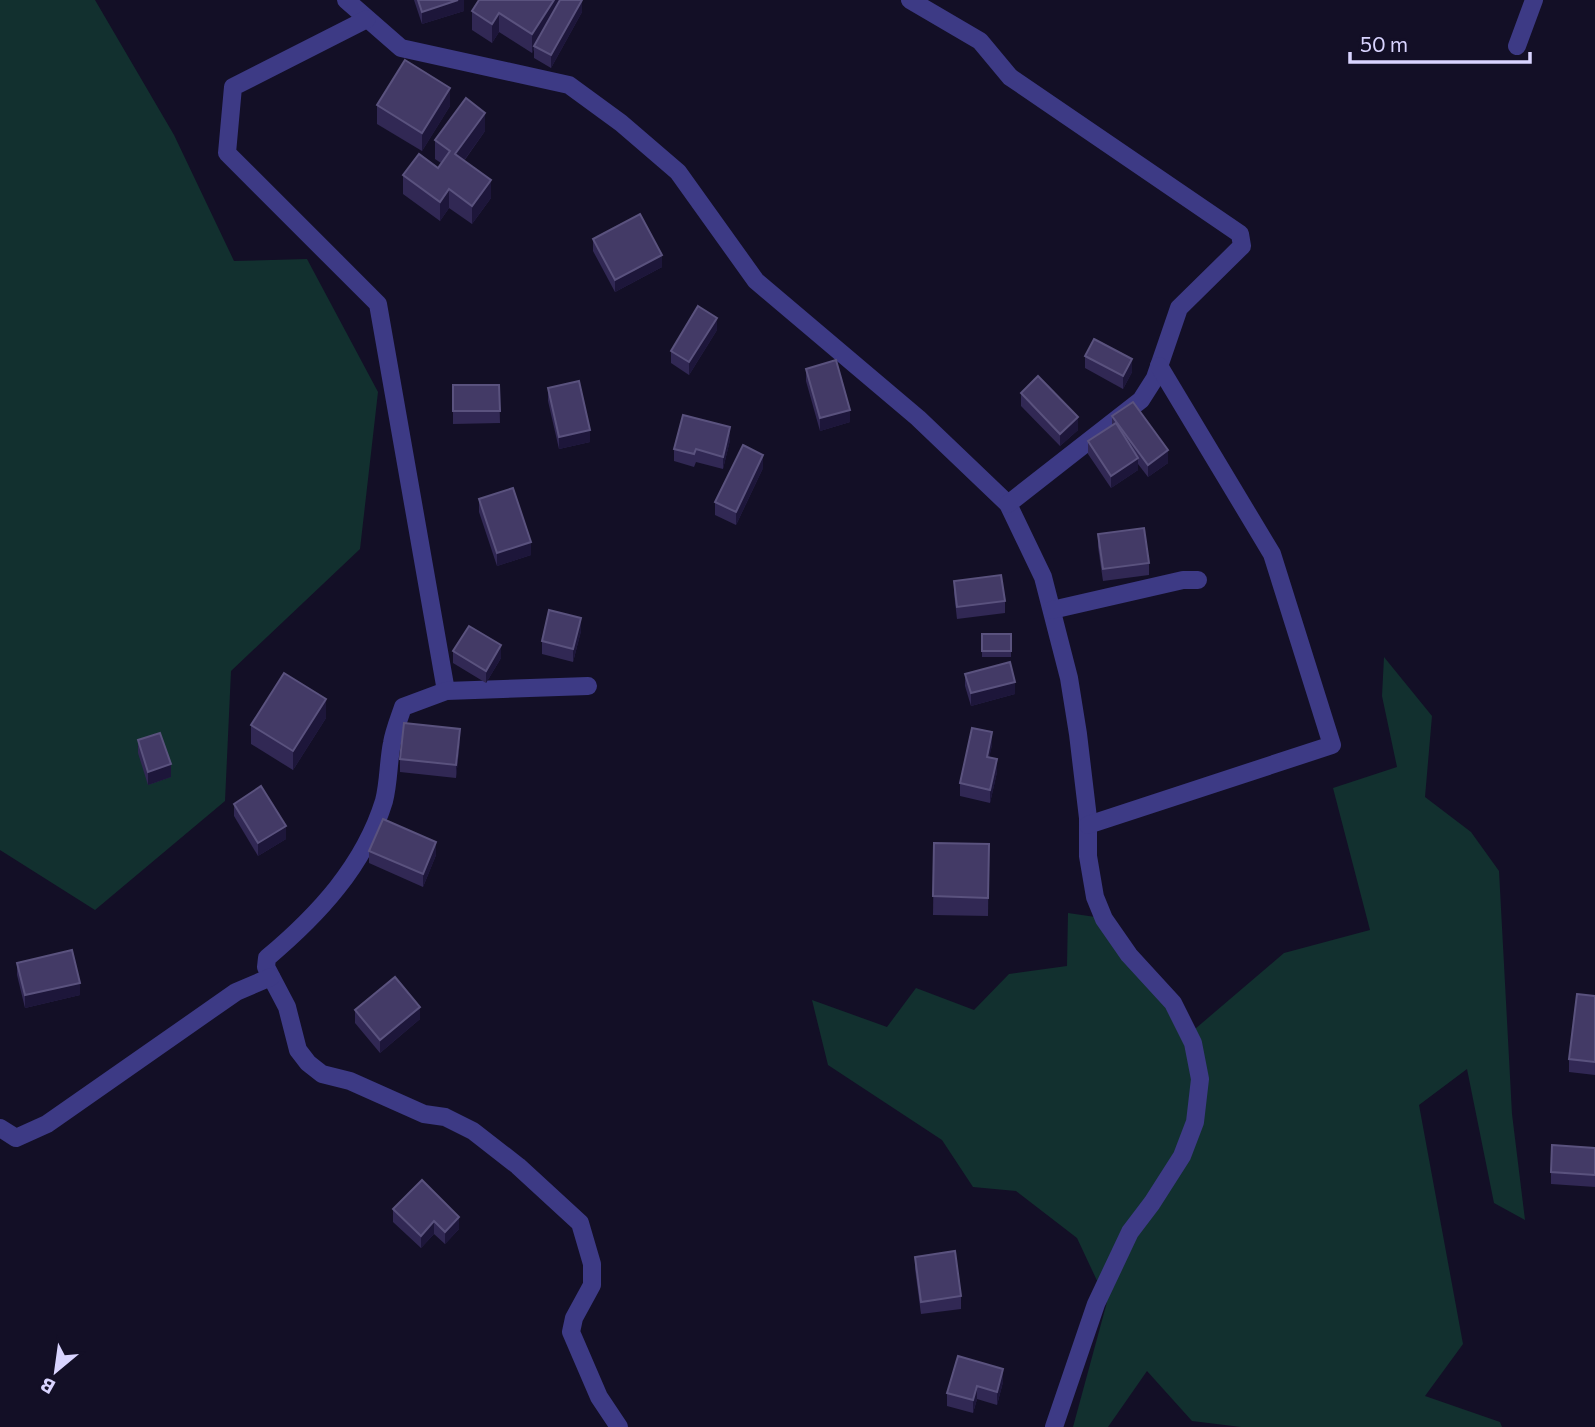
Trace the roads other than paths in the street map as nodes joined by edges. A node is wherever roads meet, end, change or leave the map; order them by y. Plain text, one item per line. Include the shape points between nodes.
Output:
1 (346, 0) edge
2 (910, 0) edge
3 (1534, 0) edge
4 (367, 19) junction
5 (1517, 46) dead end
6 (1159, 366) junction
7 (1008, 504) junction
8 (1198, 580) dead end
9 (1052, 610) junction
10 (588, 686) dead end
11 (446, 691) junction
12 (1088, 825) junction
13 (271, 977) junction
14 (0, 1128) edge
15 (620, 1427) edge
16 (1054, 1427) edge

1 - 4 street
2 - 6 street via 980,41 1010,77 1240,234 1242,246 1179,308
3 - 5 street
4 - 7 street via 401,48 569,85 621,123 678,172 756,281 918,418
4 - 11 street via 233,87 227,152 378,304
6 - 7 street via 1141,400
6 - 12 street via 1272,554 1332,745
7 - 9 street
8 - 9 street
9 - 12 street via 1078,734
10 - 11 street
11 - 13 street via 403,707 392,742 383,804 363,849 324,907 267,958
12 - 16 street via 1093,884 1104,919 1129,955 1173,1003 1193,1043 1200,1079 1195,1122 1182,1156 1129,1232 1096,1304
13 - 14 street via 236,992 47,1124 16,1139
13 - 15 street via 287,1007 298,1049 308,1063 322,1074 472,1131 580,1223 592,1264 592,1285 573,1318 571,1332 599,1396

